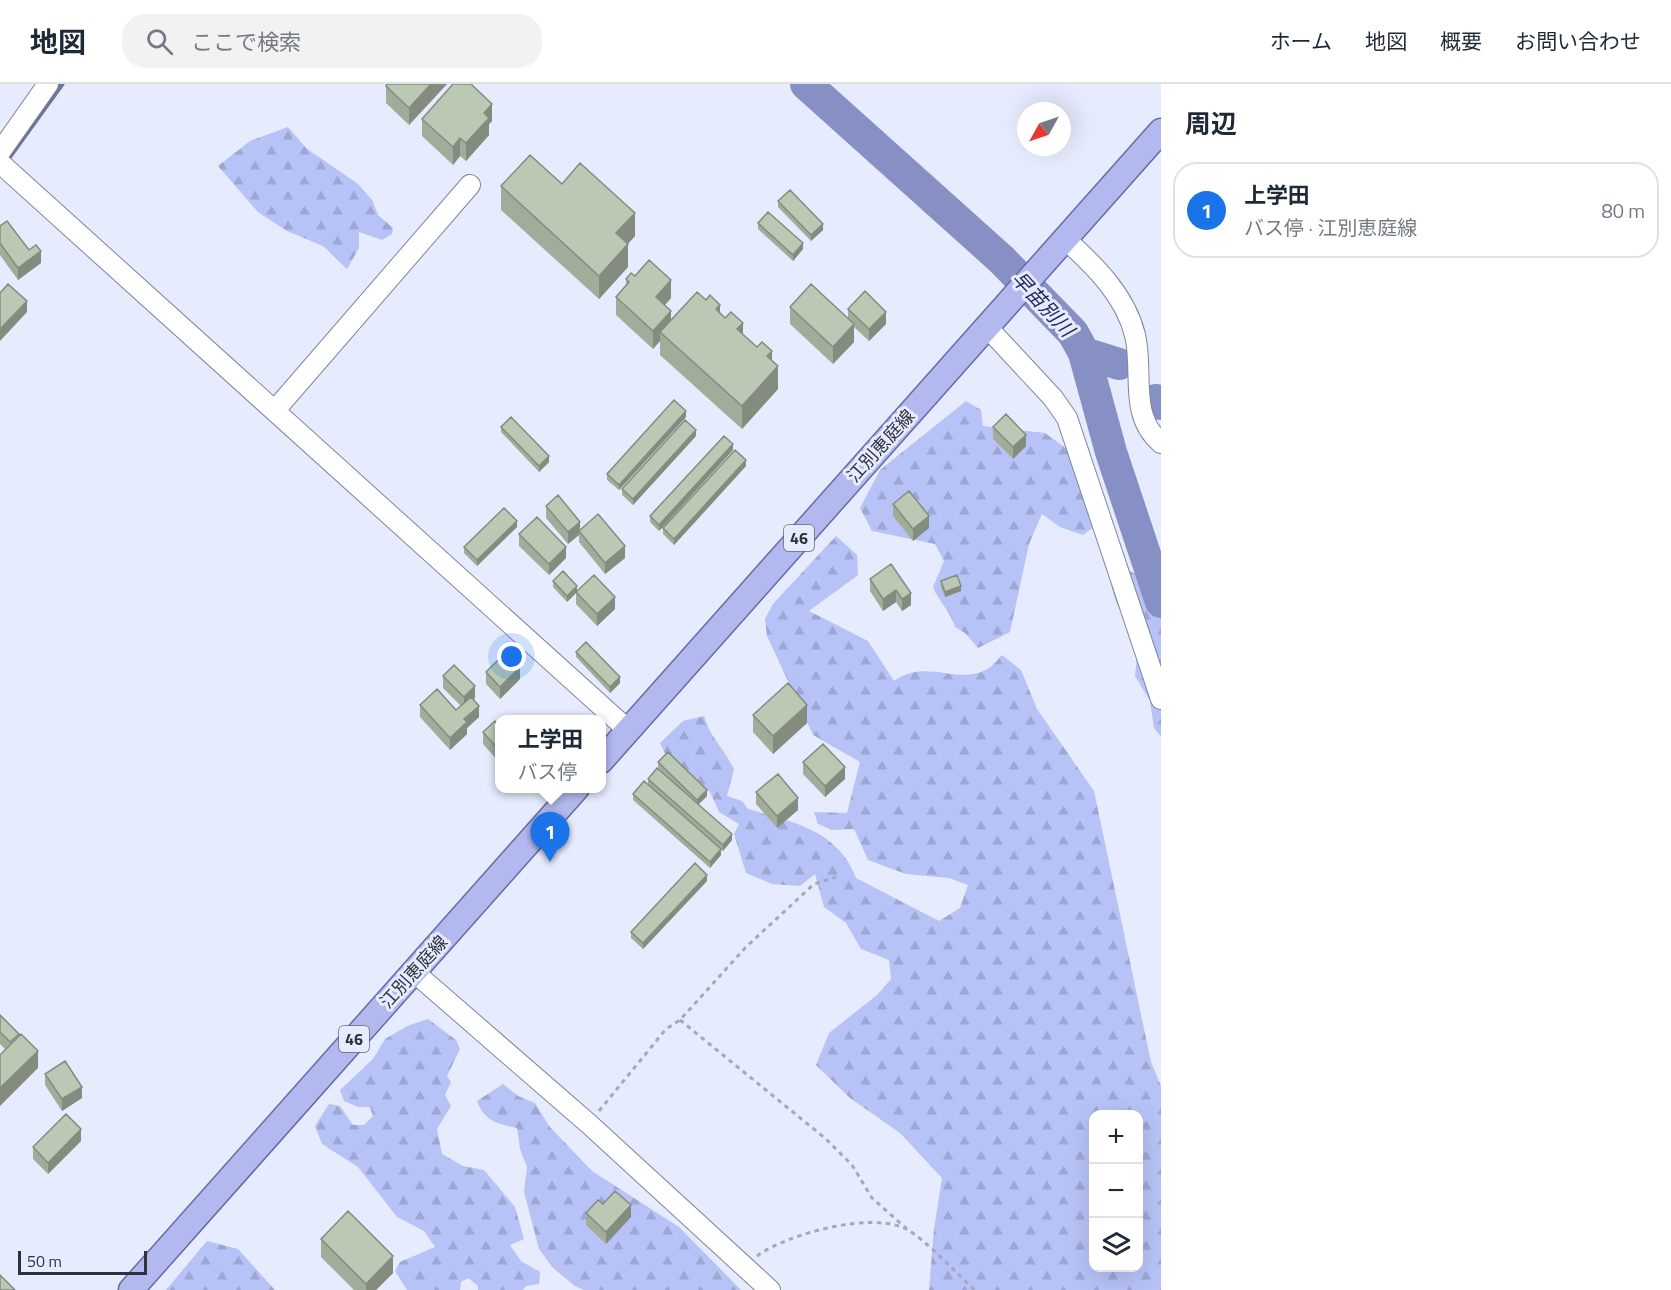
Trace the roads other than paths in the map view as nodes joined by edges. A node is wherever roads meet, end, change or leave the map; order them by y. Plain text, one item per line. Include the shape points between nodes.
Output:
1 (48, 84) edge
2 (1161, 131) edge
3 (2, 162) edge
4 (470, 185) dead end
5 (1060, 244) junction
6 (992, 321) junction
7 (276, 409) junction
8 (1161, 443) edge
9 (1161, 699) edge
10 (628, 730) junction
11 (606, 755) edge
12 (573, 793) edge
13 (414, 972) junction
14 (131, 1290) edge
15 (770, 1290) edge

1 - 3 street
2 - 5 main road, 江別恵庭線 / 46
3 - 7 street
4 - 7 street
5 - 6 main road, 江別恵庭線 / 46
5 - 8 street via 1090,261 1122,303 1135,335 1142,416
6 - 9 street via 1067,418
6 - 10 main road, 江別恵庭線 / 46
7 - 10 street
10 - 11 main road, 江別恵庭線 / 46
12 - 13 main road, 江別恵庭線 / 46
13 - 14 main road, 江別恵庭線 / 46
13 - 15 street via 589,1124

